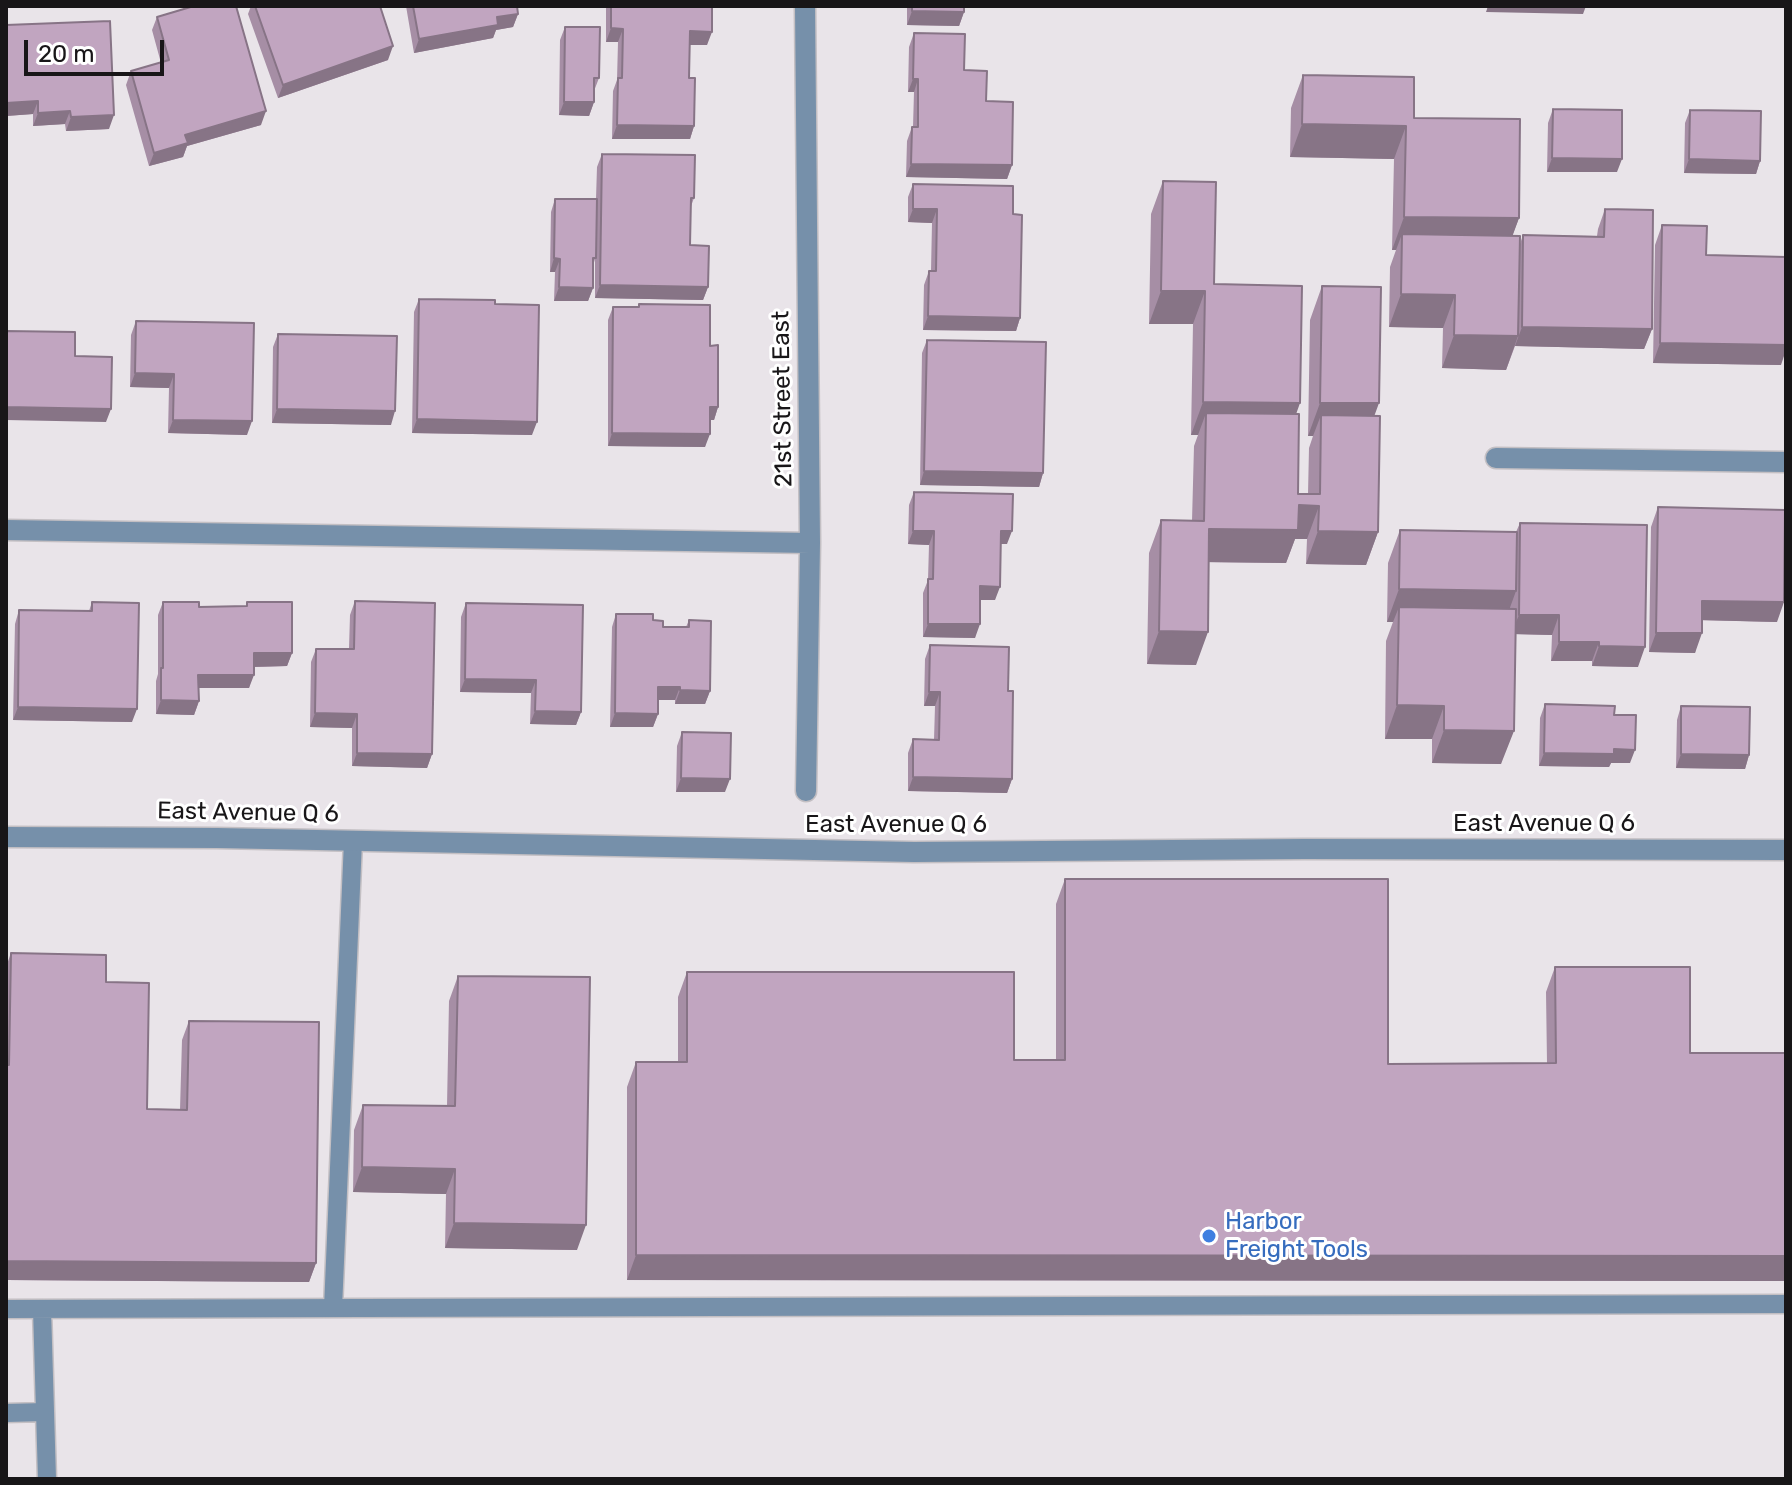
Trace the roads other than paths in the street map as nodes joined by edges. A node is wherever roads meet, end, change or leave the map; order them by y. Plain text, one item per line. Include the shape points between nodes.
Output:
1 (805, 6) edge
2 (1496, 458) dead end
3 (1786, 462) edge
4 (6, 530) edge
5 (810, 543) junction
6 (806, 791) dead end
7 (6, 837) edge
8 (353, 841) junction
9 (1786, 850) edge
10 (1786, 1304) edge
11 (333, 1308) junction
12 (6, 1309) edge
13 (42, 1309) junction
14 (45, 1412) junction
15 (6, 1413) edge
16 (47, 1479) edge

1 - 5 street, 21st Street East
2 - 3 street
4 - 5 street
5 - 6 street, 21st Street East
7 - 8 street, East Avenue Q 6
8 - 9 street, East Avenue Q 6 via 914,852
8 - 11 lane
10 - 11 lane
11 - 13 lane
12 - 13 lane
13 - 14 lane
14 - 15 lane
14 - 16 lane

